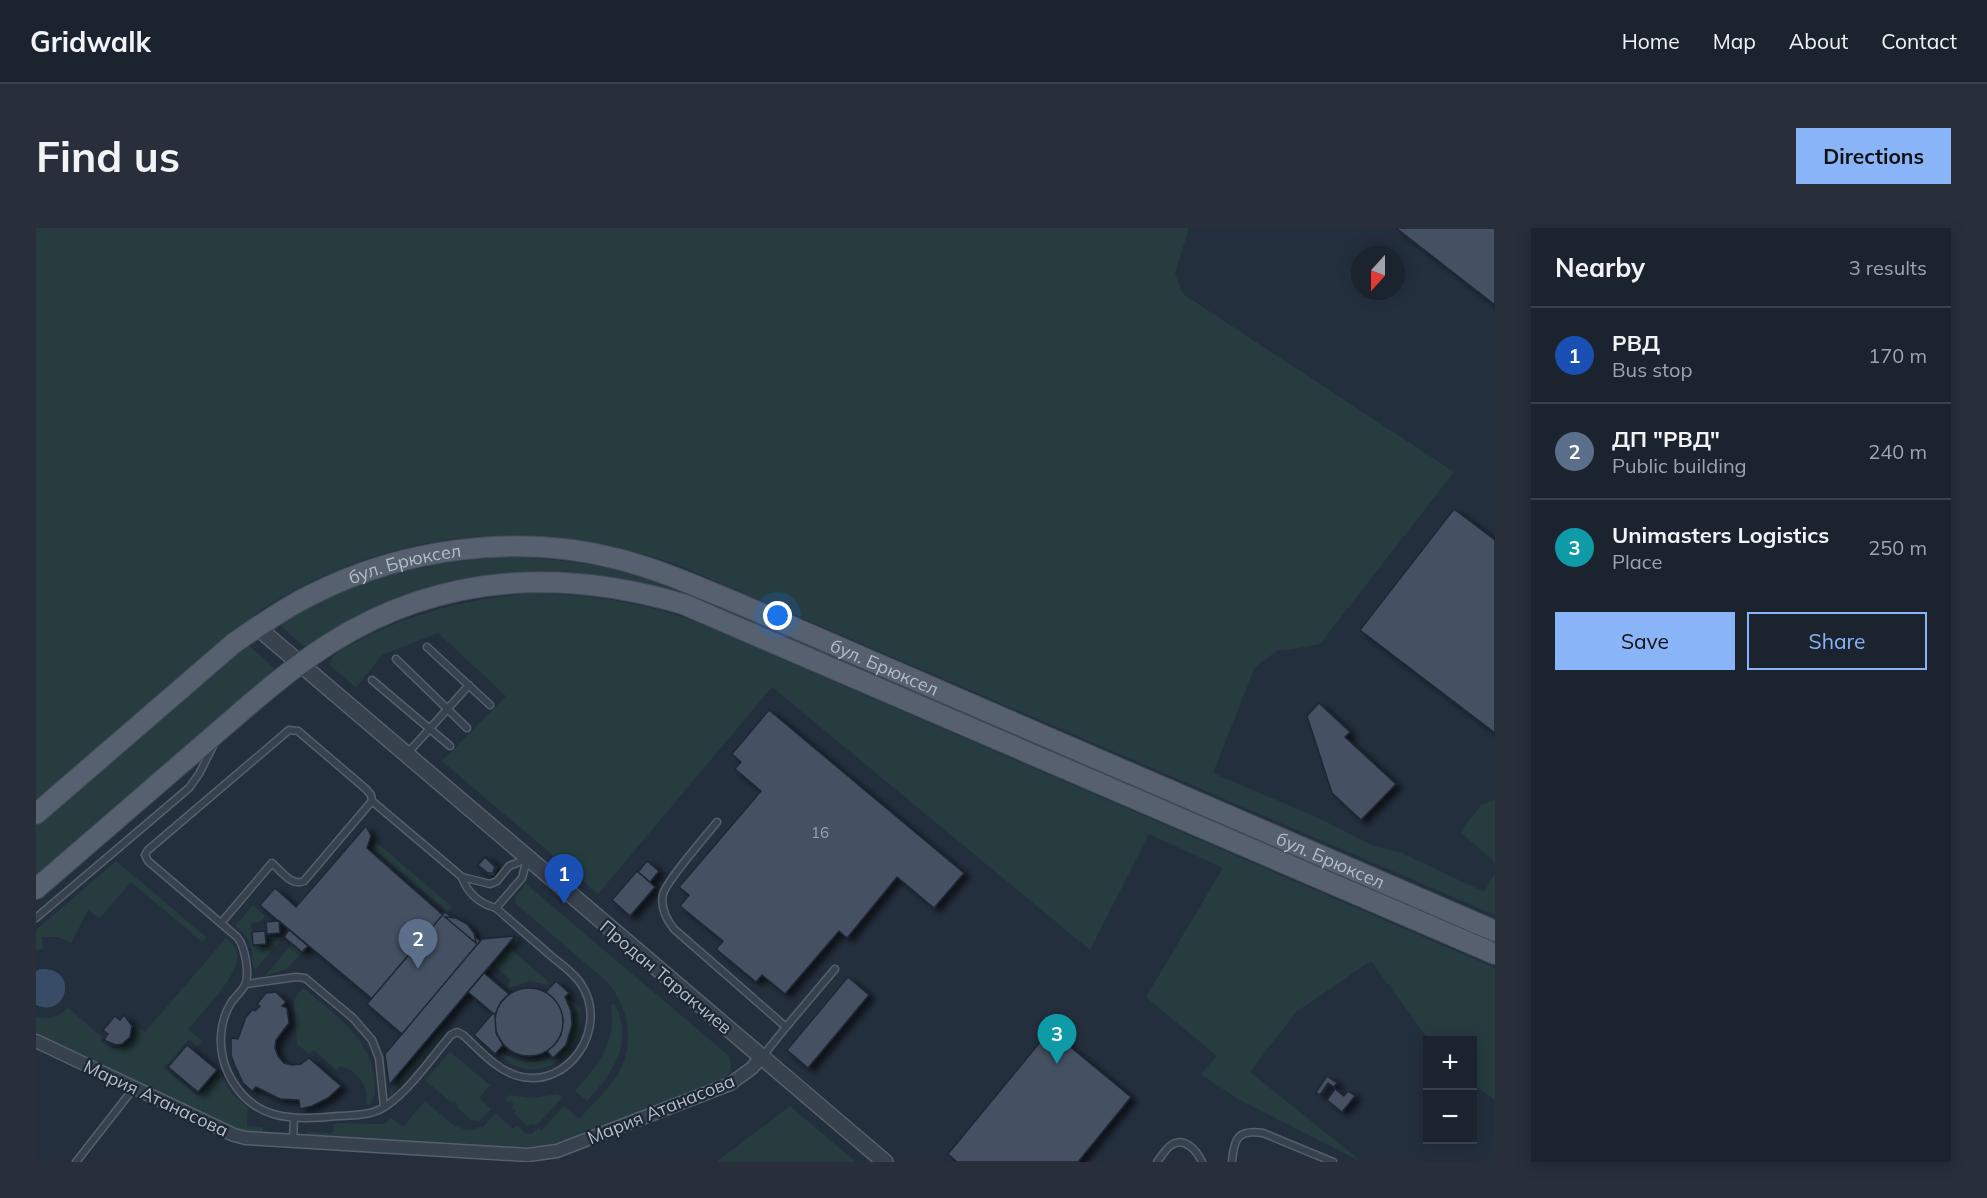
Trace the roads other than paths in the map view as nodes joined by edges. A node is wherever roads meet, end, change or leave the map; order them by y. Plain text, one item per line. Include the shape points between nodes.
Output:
1 (257, 627) junction
2 (427, 646) dead end
3 (396, 659) dead end
4 (299, 664) junction
5 (372, 680) dead end
6 (469, 685) junction
7 (490, 705) dead end
8 (447, 709) junction
9 (224, 726) junction
10 (467, 728) dead end
11 (430, 729) junction
12 (450, 746) dead end
13 (406, 755) junction
14 (372, 801) junction
15 (36, 814) edge
16 (717, 822) dead end
17 (527, 858) junction
18 (462, 877) junction
19 (36, 889) edge
20 (495, 908) junction
21 (36, 918) edge
22 (221, 923) junction
23 (1495, 931) edge
24 (1495, 954) edge
25 (835, 969) dead end
26 (246, 984) junction
27 (786, 1027) junction
28 (36, 1041) edge
29 (761, 1057) junction
30 (134, 1088) junction
31 (384, 1107) junction
32 (294, 1119) junction
33 (293, 1140) junction
34 (75, 1162) edge
35 (885, 1162) edge
36 (1157, 1162) edge
37 (1202, 1162) edge
38 (1232, 1162) edge
39 (1333, 1162) edge

1 - 4 street, Продан Таракчиев
1 - 15 main road, бул. Брюксел
1 - 23 main road, бул. Брюксел via 312,594 374,569 442,552 492,547 558,549 608,557 661,572 742,605
2 - 6 lane
3 - 8 lane
4 - 9 main road, бул. Брюксел
4 - 13 street, Продан Таракчиев
4 - 24 main road, бул. Брюксел via 369,622 435,597 538,582 623,588 692,608
5 - 11 lane
6 - 7 lane
6 - 8 lane
8 - 10 lane
8 - 11 lane
9 - 19 main road, бул. Брюксел
9 - 21 lane via 189,788
11 - 12 lane
11 - 13 lane
13 - 17 street, Продан Таракчиев
14 - 18 lane
14 - 22 lane via 304,880 293,882 272,863
14 - 22 lane via 366,789 298,731 286,731 146,852 148,861
16 - 27 lane via 663,893 662,909 674,929
17 - 18 lane via 509,866 494,883
17 - 20 lane via 522,878
17 - 29 street, Продан Таракчиев
18 - 20 lane via 475,897
20 - 31 lane via 581,984 590,1018 583,1047 559,1070 528,1077 504,1070 463,1035 453,1033 402,1093
22 - 26 lane via 244,948
25 - 27 lane
26 - 31 lane via 305,978 353,1018 376,1048
26 - 32 lane via 230,1004 222,1026 226,1067 250,1101 274,1115
27 - 29 lane
28 - 30 street, Мария Атанасова
29 - 33 street, Мария Атанасова via 730,1084 543,1154
29 - 35 street, Продан Таракчиев
30 - 33 street, Мария Атанасова via 234,1135
30 - 34 lane
31 - 32 lane via 360,1115
32 - 33 lane
36 - 37 lane via 1171,1145 1180,1143 1192,1147
38 - 39 lane via 1238,1138 1251,1131

